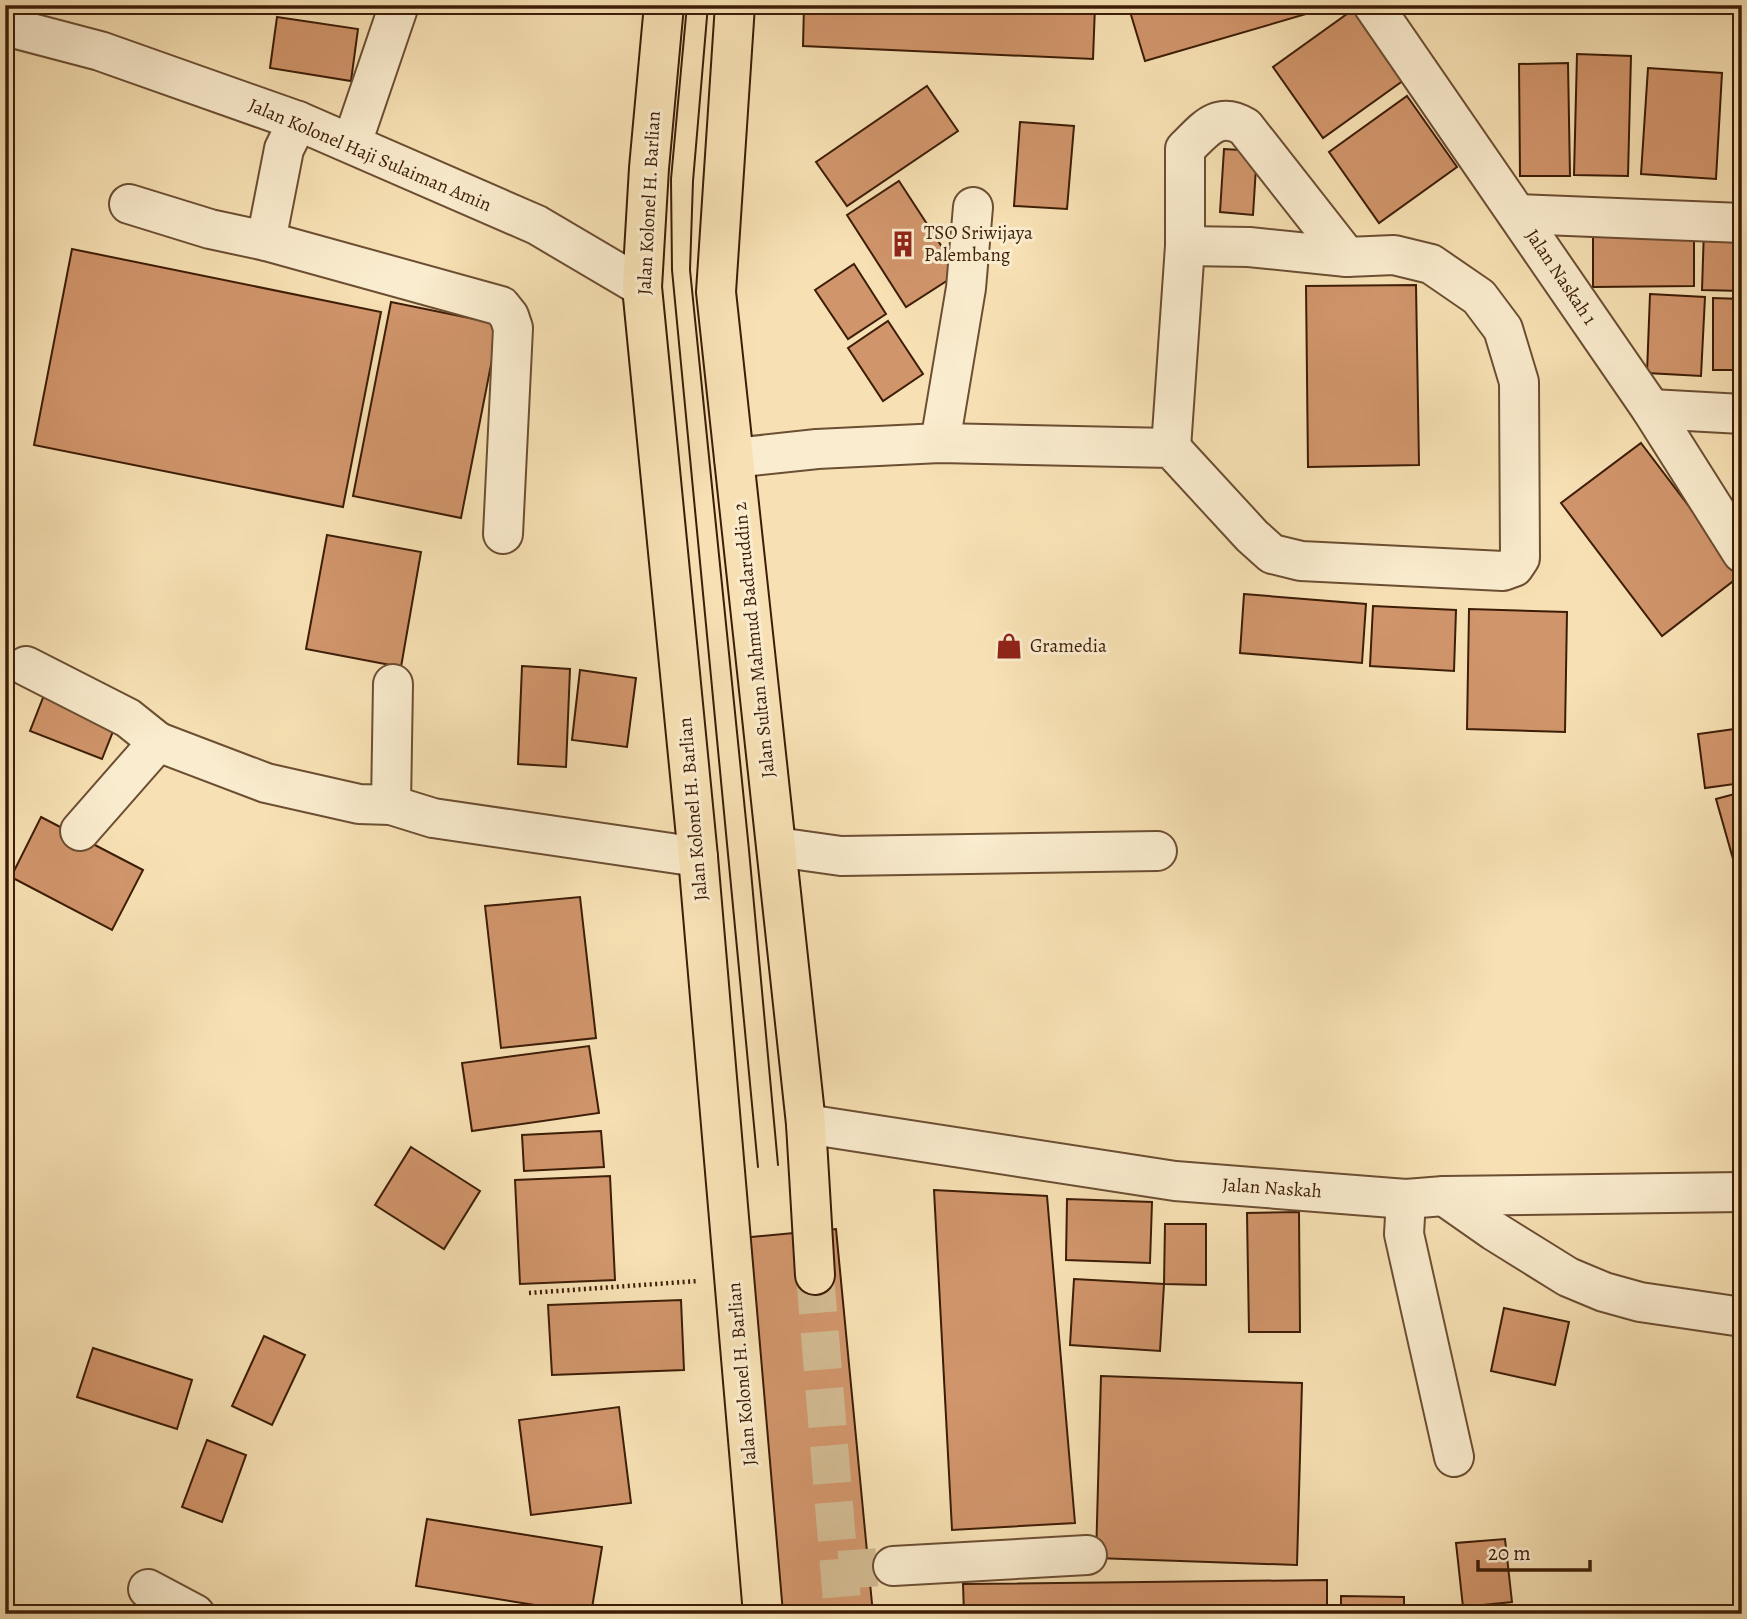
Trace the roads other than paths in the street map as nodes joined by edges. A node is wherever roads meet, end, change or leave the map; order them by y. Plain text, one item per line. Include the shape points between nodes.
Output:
1 (399, 5) edge
2 (664, 5) edge
3 (735, 5) edge
4 (1373, 5) edge
5 (5, 26) edge
6 (298, 121) junction
7 (352, 143) junction
8 (129, 204) dead end
9 (973, 207) dead end
10 (1518, 214) junction
11 (1742, 223) edge
12 (266, 241) junction
13 (1185, 246) junction
14 (1347, 257) junction
15 (642, 287) junction
16 (1651, 409) junction
17 (1742, 414) edge
18 (940, 443) junction
19 (1171, 448) junction
20 (734, 458) junction
21 (503, 534) dead end
22 (1742, 553) edge
23 (26, 666) dead end
24 (393, 684) dead end
25 (158, 742) junction
26 (391, 805) junction
27 (80, 831) dead end
28 (777, 847) junction
29 (1157, 851) dead end
30 (698, 857) junction
31 (806, 1124) junction
32 (1742, 1192) edge
33 (1444, 1196) junction
34 (1406, 1199) junction
35 (815, 1275) tunnel mouth
36 (1742, 1317) edge
37 (1454, 1457) dead end
38 (1087, 1555) dead end
39 (893, 1566) tunnel mouth
40 (148, 1588) dead end
41 (189, 1610) edge
42 (763, 1614) edge

1 - 7 street
2 - 15 highway, Jalan Kolonel H. Barlian
3 - 20 highway, Jalan Sultan Mahmud Badaruddin 2 via 716,292
4 - 10 street, Jalan Naskah 1
5 - 6 street, Jalan Kolonel Haji Sulaiman Amin via 100,51
6 - 7 street, Jalan Kolonel Haji Sulaiman Amin
6 - 12 street via 284,149
7 - 15 street, Jalan Kolonel Haji Sulaiman Amin via 537,225
8 - 12 street
9 - 18 street via 966,288
10 - 11 street
10 - 16 street, Jalan Naskah 1
12 - 21 street via 501,306 513,328
13 - 14 street
13 - 14 street via 1185,149 1209,125 1235,121 1245,127
13 - 19 street
14 - 19 street via 1394,255 1431,264 1479,297 1503,328 1519,382 1520,558 1514,567 1503,572 1301,561 1272,554
15 - 30 highway, Jalan Kolonel H. Barlian
16 - 17 street
16 - 22 street, Jalan Naskah 1
18 - 19 street
18 - 20 street
20 - 28 highway, Jalan Sultan Mahmud Badaruddin 2
23 - 25 street via 128,718
24 - 26 street
25 - 26 street via 266,783 359,804
25 - 27 street
26 - 30 street via 433,818
28 - 29 street via 841,856
28 - 31 highway, Jalan Sultan Mahmud Badaruddin 2
30 - 42 highway, Jalan Kolonel H. Barlian
31 - 34 street, Jalan Naskah via 1175,1181
31 - 35 highway, Jalan Sultan Mahmud Badaruddin 2
32 - 33 street, Jalan Naskah
33 - 34 street, Jalan Naskah
33 - 36 street via 1568,1278 1640,1302
34 - 37 street via 1404,1234
38 - 39 street
40 - 41 street

